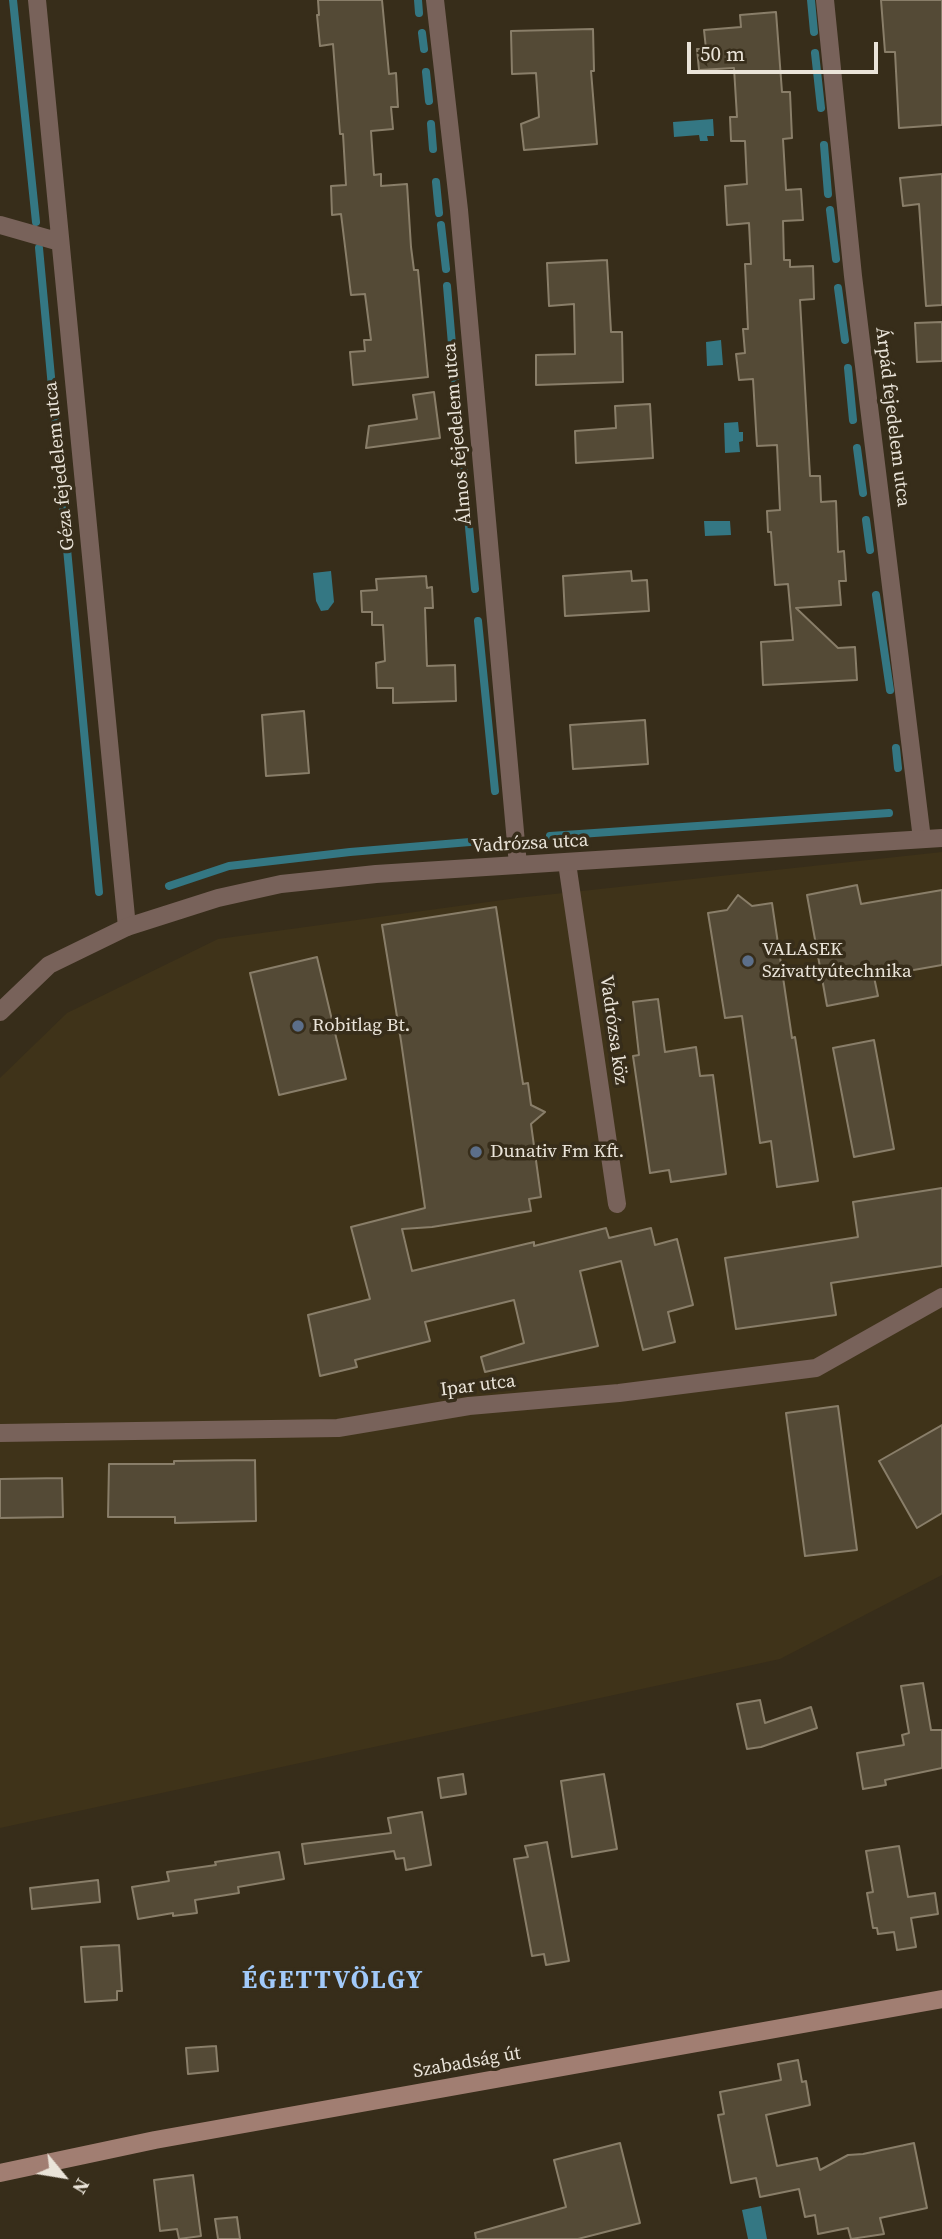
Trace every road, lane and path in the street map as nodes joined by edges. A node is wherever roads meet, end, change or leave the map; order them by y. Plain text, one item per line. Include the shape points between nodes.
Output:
1 (37, 0) edge
2 (435, 0) edge
3 (825, 0) edge
4 (0, 225) edge
5 (60, 242) junction
6 (942, 838) edge
7 (922, 839) junction
8 (568, 863) junction
9 (518, 865) junction
10 (127, 927) junction
11 (0, 1012) edge
12 (617, 1204) dead end
13 (942, 1297) edge
14 (0, 1433) edge
15 (942, 1999) edge
16 (0, 2173) edge

1 - 5 street, Géza fejedelem utca
2 - 9 street, Álmos fejedelem utca via 459,210
3 - 7 street, Árpád fejedelem utca via 853,276
4 - 5 street
5 - 10 street, Géza fejedelem utca
6 - 7 street, Vadrózsa utca
7 - 8 street, Vadrózsa utca
8 - 9 street, Vadrózsa utca
8 - 12 street, Vadrózsa köz
9 - 10 street, Vadrózsa utca via 281,884
10 - 11 street, Vadrózsa utca via 49,965
13 - 14 street, Ipar utca via 816,1368 469,1406 338,1428
15 - 16 main road, Szabadság út via 155,2140

